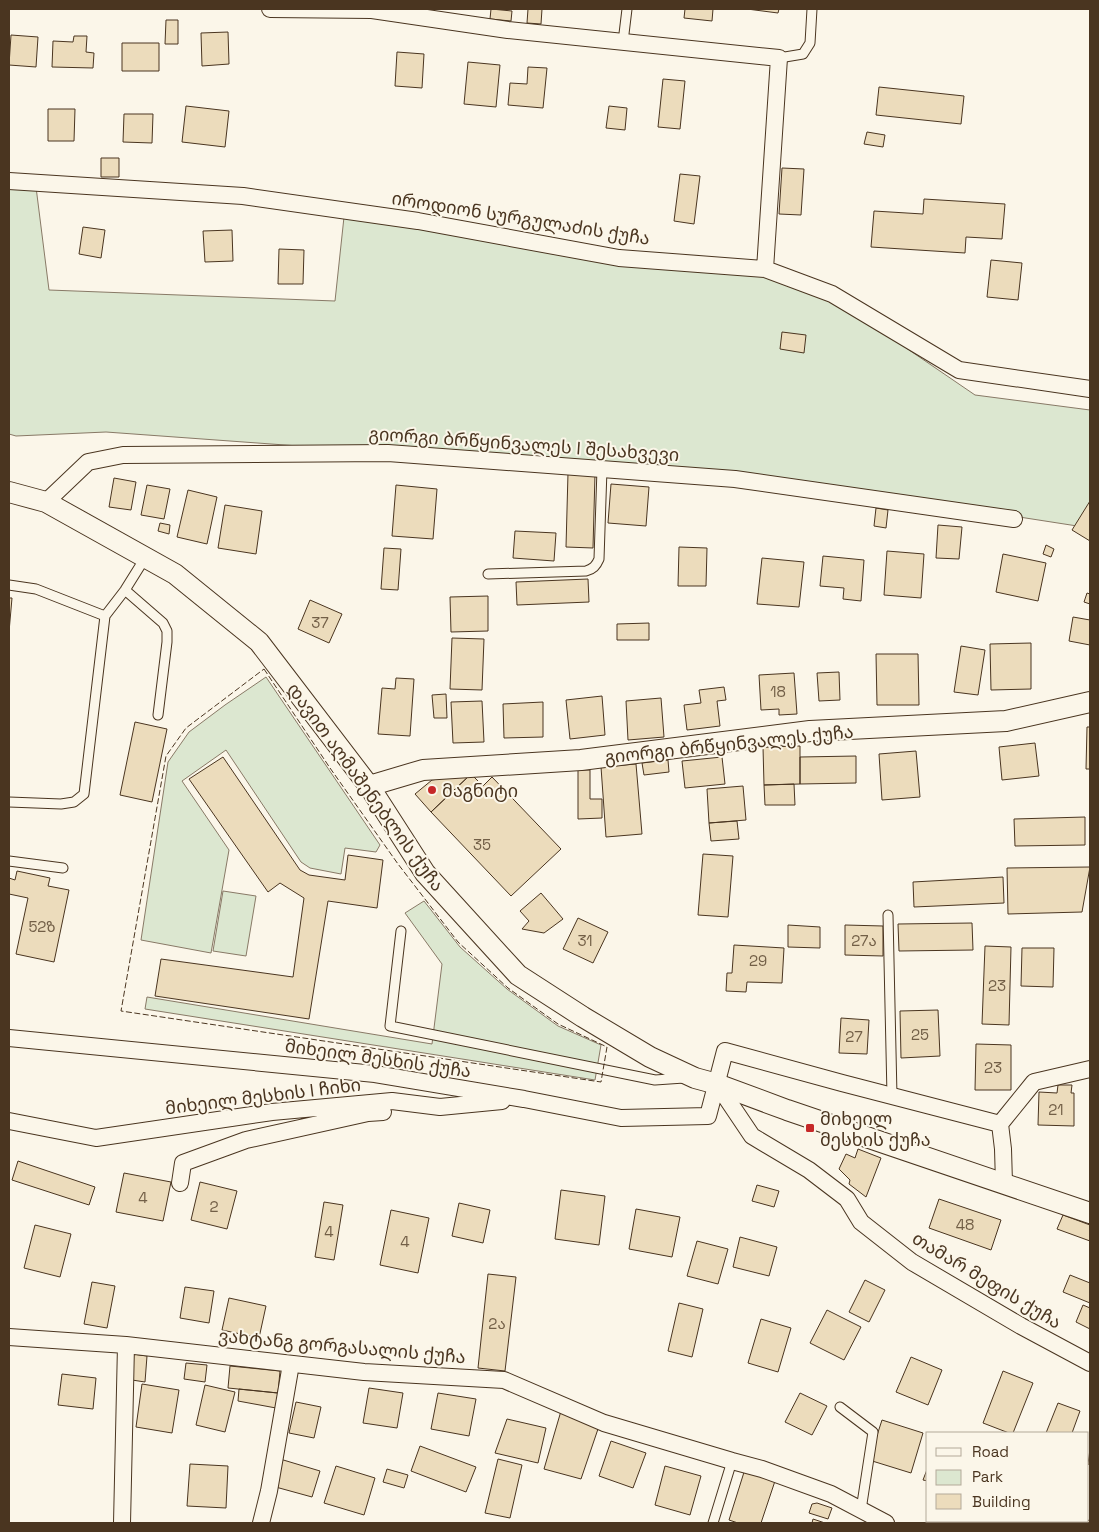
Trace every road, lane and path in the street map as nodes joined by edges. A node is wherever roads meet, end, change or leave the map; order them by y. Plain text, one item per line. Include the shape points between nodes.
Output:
1 (270, 9) edge
2 (627, 9) edge
3 (812, 9) edge
4 (623, 42) junction
5 (779, 58) junction
6 (9, 181) edge
7 (765, 269) junction
8 (1090, 389) edge
9 (602, 469) junction
10 (9, 492) edge
11 (46, 502) junction
12 (1014, 519) dead end
13 (145, 558) junction
14 (488, 574) dead end
15 (9, 585) edge
16 (125, 590) junction
17 (105, 616) junction
18 (1090, 702) edge
19 (158, 715) dead end
20 (369, 786) junction
21 (9, 802) edge
22 (9, 861) edge
23 (63, 868) dead end
24 (888, 916) dead end
25 (401, 931) dead end
26 (9, 1038) edge
27 (1090, 1069) edge
28 (695, 1078) junction
29 (717, 1084) junction
30 (892, 1096) junction
31 (524, 1099) junction
32 (440, 1107) junction
33 (9, 1122) edge
34 (1000, 1124) junction
35 (180, 1183) dead end
36 (1004, 1183) junction
37 (1090, 1213) edge
38 (9, 1337) edge
39 (126, 1344) junction
40 (1090, 1363) edge
41 (291, 1364) junction
42 (840, 1407) dead end
43 (732, 1461) junction
44 (861, 1510) junction
45 (122, 1523) edge
46 (261, 1523) edge
47 (714, 1523) edge
48 (886, 1523) edge

1 - 4 street via 372,10 508,30
2 - 4 lane
3 - 5 lane via 810,43 802,54
4 - 5 street
5 - 7 street
6 - 7 street, იროდიონ სურგულაძის ქუჩა via 243,196 418,221 619,258
7 - 8 street, იროდიონ სურგულაძის ქუჩა via 832,294 959,370
9 - 11 street, გიორგი ბრწყინვალეს I შესახვევი via 388,453 123,454 88,462
9 - 12 street, გიორგი ბრწყინვალეს I შესახვევი via 735,479
9 - 14 lane via 599,559 592,569
10 - 11 street, დავით აღმაშენებლის ქუჩა
11 - 13 street, დავით აღმაშენებლის ქუჩა
13 - 16 lane
13 - 20 street, დავით აღმაშენებლის ქუჩა via 175,574 259,642
15 - 17 lane via 36,589
16 - 17 lane
16 - 19 lane via 163,623 166,631 168,642
17 - 21 lane via 84,794 74,802 61,804
18 - 20 street, გიორგი ბრწყინვალეს ქუჩა via 1006,721 810,731 580,760 423,770
20 - 28 street, დავით აღმაშენებლის ქუჩა via 425,873 518,975 650,1057
22 - 23 lane
24 - 30 lane
25 - 28 lane via 390,1026 655,1080
26 - 31 street, მიხეილ მესხის ქუჩა via 375,1074
27 - 34 street via 1034,1082
28 - 29 street, დავით აღმაშენებლის ქუჩა
29 - 30 street via 725,1051
29 - 31 street, მიხეილ მესხის ქუჩა via 708,1116 621,1118
29 - 36 street, დავით აღმაშენებლის ქუჩა
29 - 40 street, თამარ მეფის ქუჩა via 752,1136 809,1170 847,1198 860,1222 912,1262
30 - 34 street
31 - 32 street, მიხეილ მესხის I ჩიხი
32 - 33 street, მიხეილ მესხის I ჩიხი via 392,1101 272,1112 96,1138
32 - 35 street via 368,1114 246,1140 183,1163
34 - 36 street
36 - 37 street, დავით აღმაშენებლის ქუჩა
38 - 39 street, ვახტანგ გორგასალის ქუჩა
39 - 41 street, ვახტანგ გორგასალის ქუჩა
39 - 45 street
41 - 43 street, ვახტანგ გორგასალის ქუჩა via 364,1372 504,1380 604,1423
41 - 46 street
42 - 44 lane via 874,1432
43 - 44 street, ვახტანგ გორგასალის ქუჩა via 831,1494
43 - 47 lane
44 - 48 street, ვახტანგ გორგასალის ქუჩა

